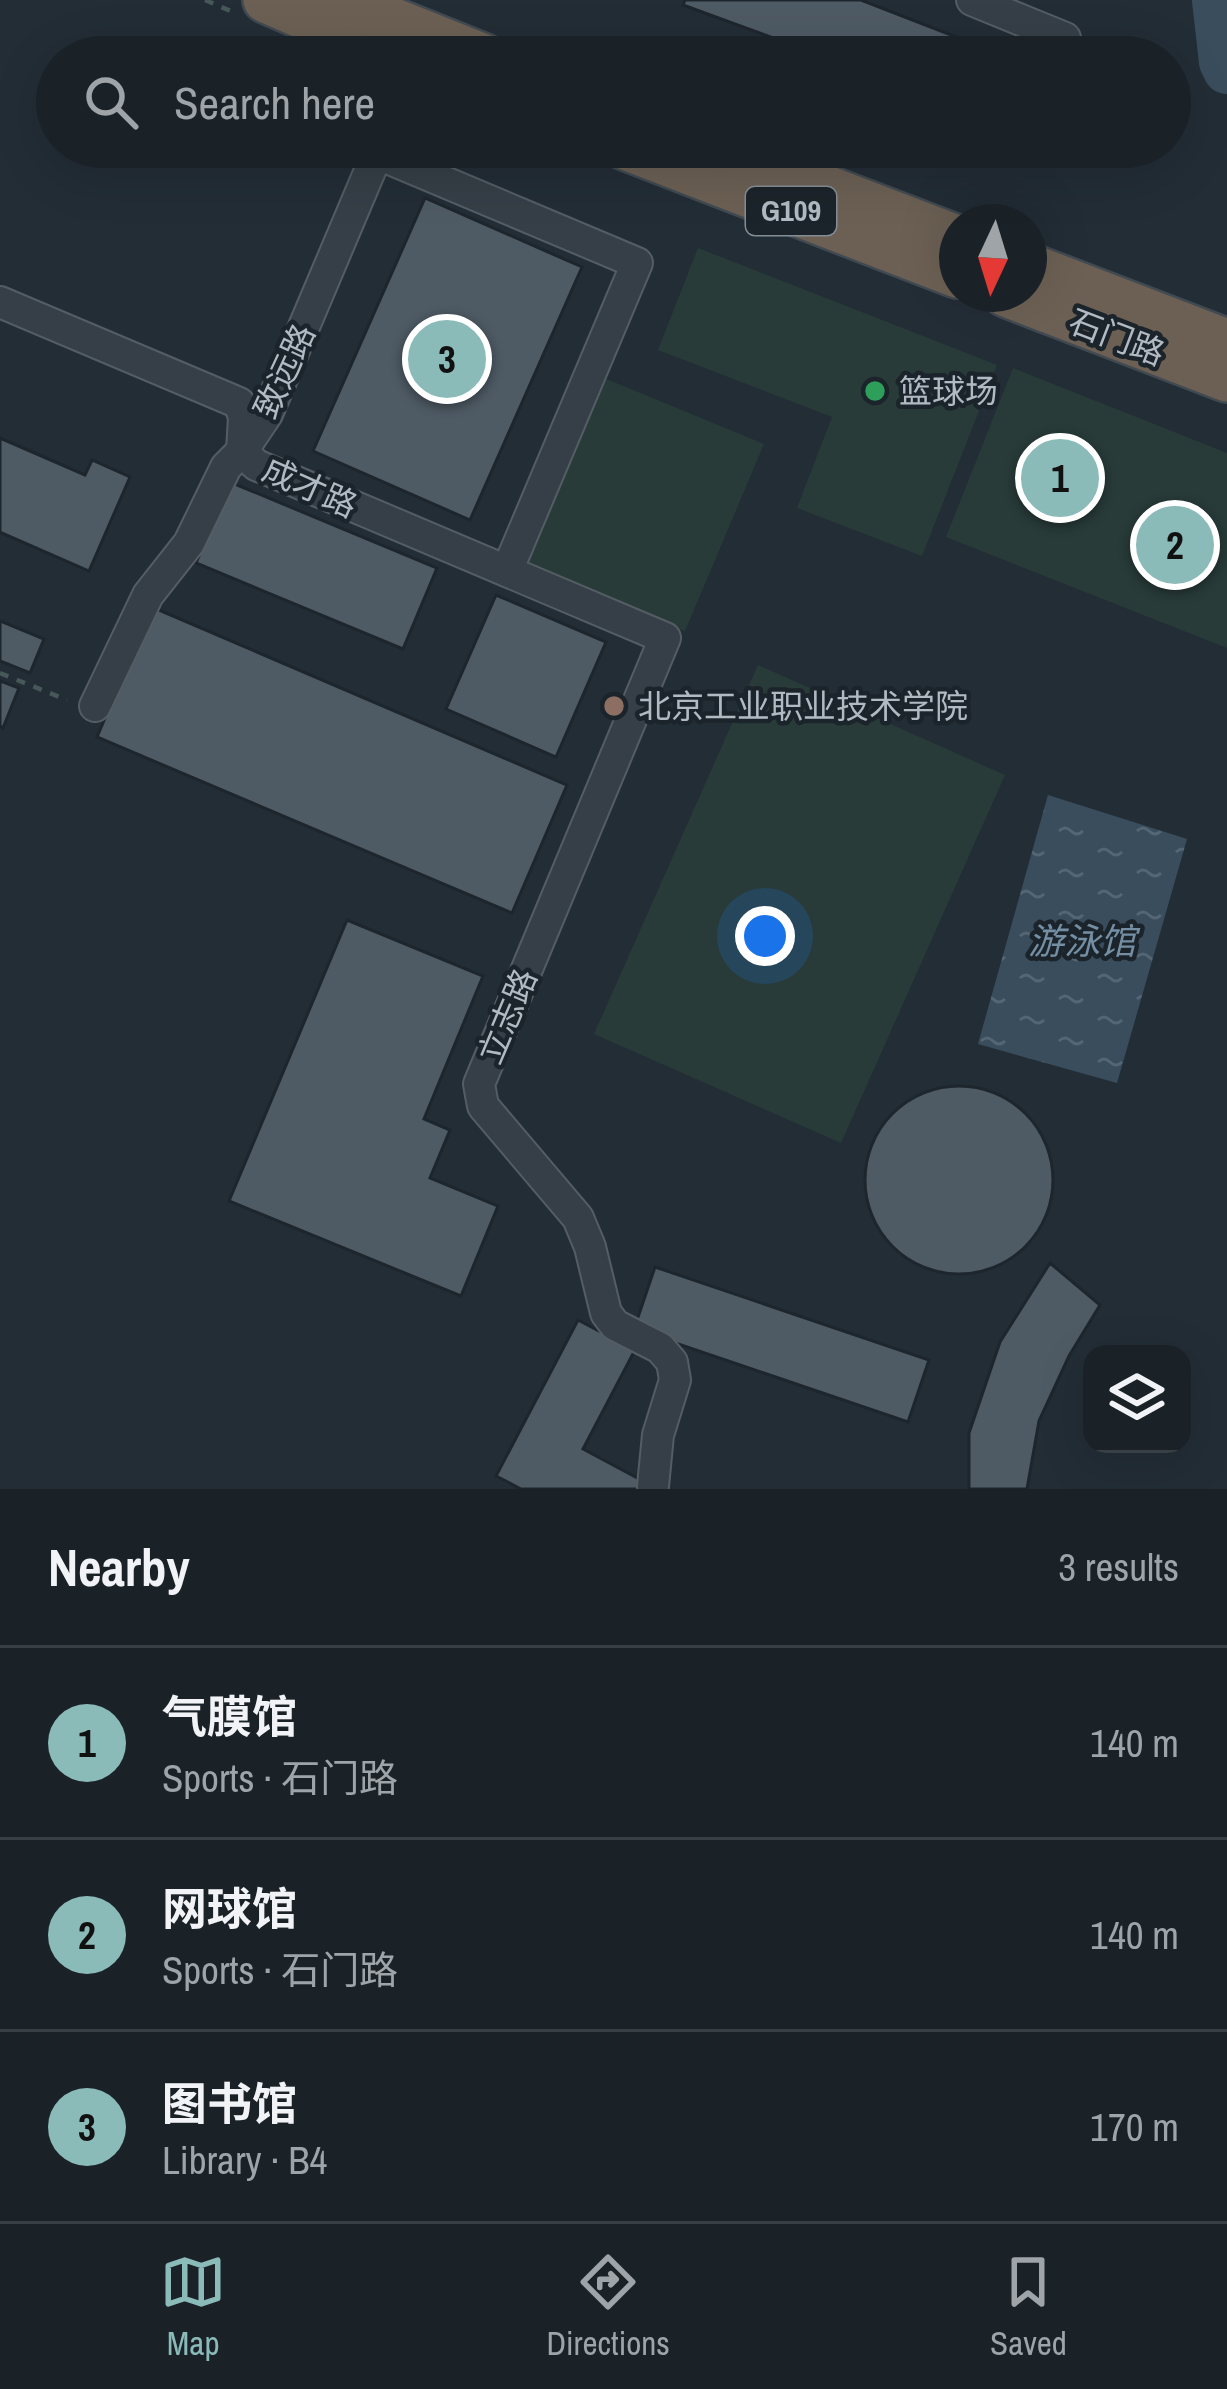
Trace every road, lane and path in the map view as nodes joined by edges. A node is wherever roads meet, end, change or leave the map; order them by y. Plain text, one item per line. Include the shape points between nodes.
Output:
1 (266, 0) edge
2 (342, 0) edge
3 (972, 0) edge
4 (373, 36) edge
5 (393, 36) edge
6 (1060, 36) edge
7 (371, 168) edge
8 (420, 168) edge
9 (679, 168) edge
10 (774, 168) edge
11 (939, 231) edge
12 (939, 268) edge
13 (1047, 273) edge
14 (0, 302) edge
15 (1047, 310) edge
16 (1227, 342) edge
17 (1227, 379) edge
18 (242, 451) junction
19 (507, 571) junction
20 (665, 638) joint
21 (0, 673) edge
22 (95, 706) joint
23 (653, 1486) edge

1 - 4 highway
2 - 5 highway
3 - 6 street
7 - 18 street, 致远路 via 267,414
8 - 19 street via 637,263
9 - 12 highway, G109
10 - 11 highway, G109
13 - 16 highway, 石门路
14 - 18 street, 成才路 via 238,403
15 - 17 highway, 石门路
18 - 19 street, 成才路 via 256,465
18 - 22 street, 致远路 via 148,595
19 - 20 street, 成才路
20 - 23 street, 立志路 via 479,1084 483,1106 578,1218 606,1313 672,1362
21 - 22 path

